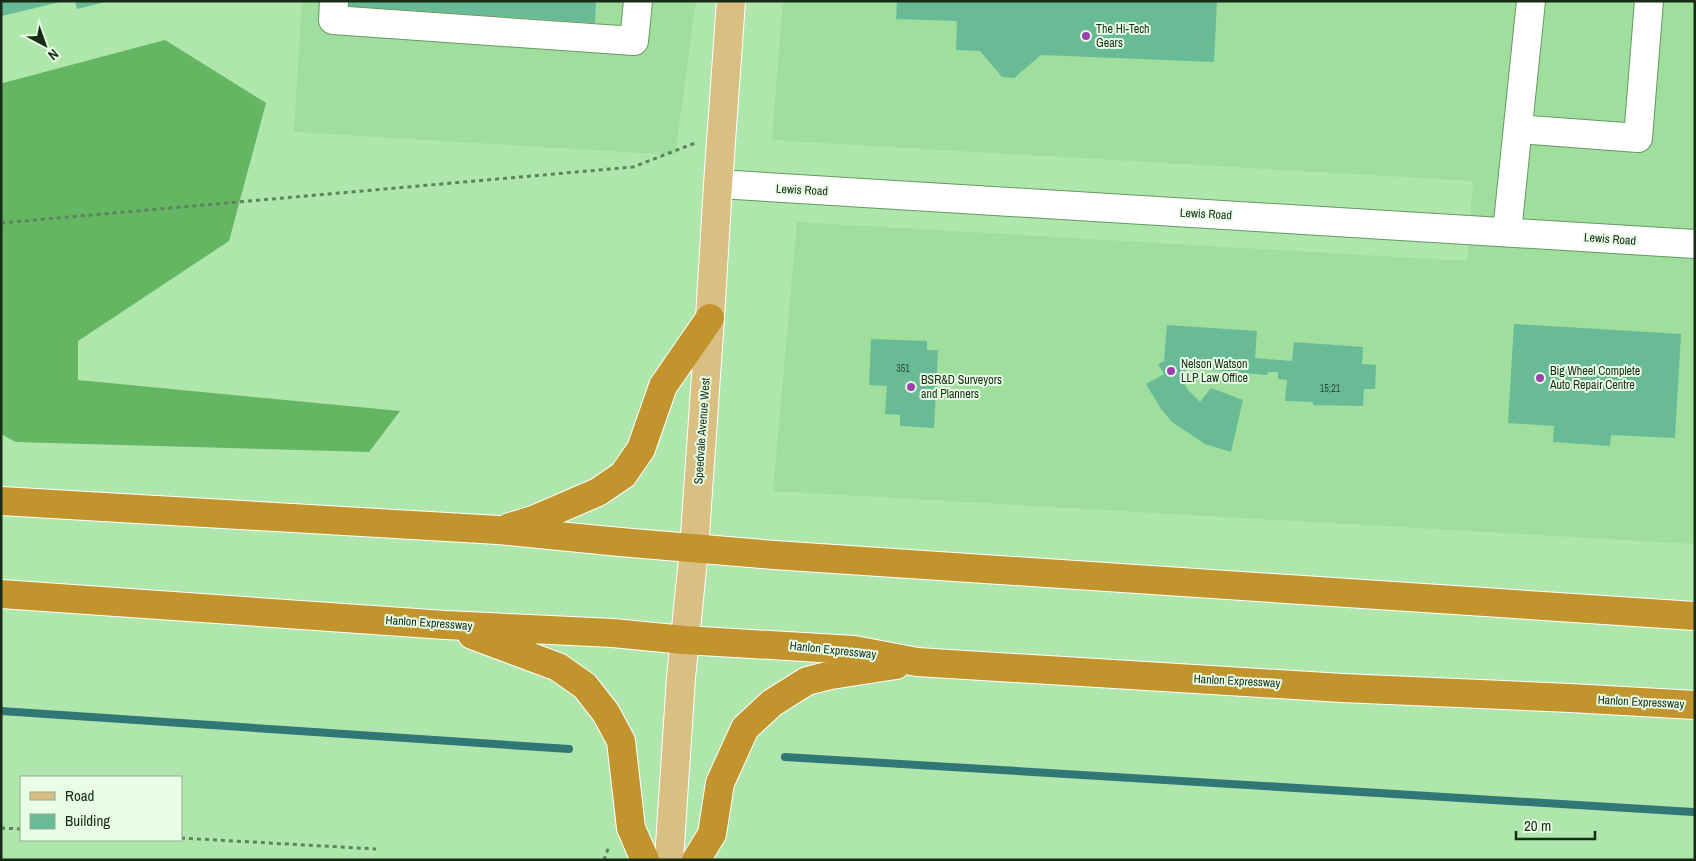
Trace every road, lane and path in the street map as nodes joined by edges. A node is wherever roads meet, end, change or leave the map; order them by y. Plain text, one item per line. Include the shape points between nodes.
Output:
1 (334, 1) edge
2 (638, 1) edge
3 (731, 1) edge
4 (1531, 1) edge
5 (1649, 1) edge
6 (1518, 129) junction
7 (721, 133) junction
8 (718, 184) junction
9 (1, 223) edge
10 (1507, 232) junction
11 (1695, 244) edge
12 (710, 318) junction
13 (1, 501) edge
14 (498, 530) junction
15 (694, 548) junction
16 (1, 594) edge
17 (1695, 616) edge
18 (445, 625) junction
19 (684, 640) junction
20 (916, 662) junction
21 (1695, 705) edge
22 (1, 828) edge
23 (20, 829) edge
24 (182, 838) edge
25 (376, 849) dead end
26 (644, 860) edge
27 (669, 860) edge
28 (696, 860) edge

1 - 2 street via 333,20 634,41
3 - 7 main road, Speedvale Avenue West
4 - 6 street
5 - 6 street via 1638,138
6 - 10 street
7 - 8 main road, Speedvale Avenue West
7 - 9 path via 633,167
8 - 10 street, Lewis Road
8 - 12 main road, Speedvale Avenue West
10 - 11 street, Lewis Road
12 - 14 highway via 663,386 641,449 623,475 598,492 554,512
12 - 15 main road, Speedvale Avenue West
13 - 14 highway
14 - 15 highway
15 - 17 highway
15 - 19 main road, Speedvale Avenue West
16 - 18 highway, Hanlon Expressway
18 - 19 highway, Hanlon Expressway via 613,633
18 - 26 highway via 558,667 585,686 606,712 621,741 632,828
19 - 20 highway, Hanlon Expressway via 854,650
19 - 27 main road, Speedvale Avenue West
20 - 21 highway, Hanlon Expressway
20 - 28 highway via 807,681 772,703 745,728 720,782 712,834
22 - 23 path
24 - 25 path

